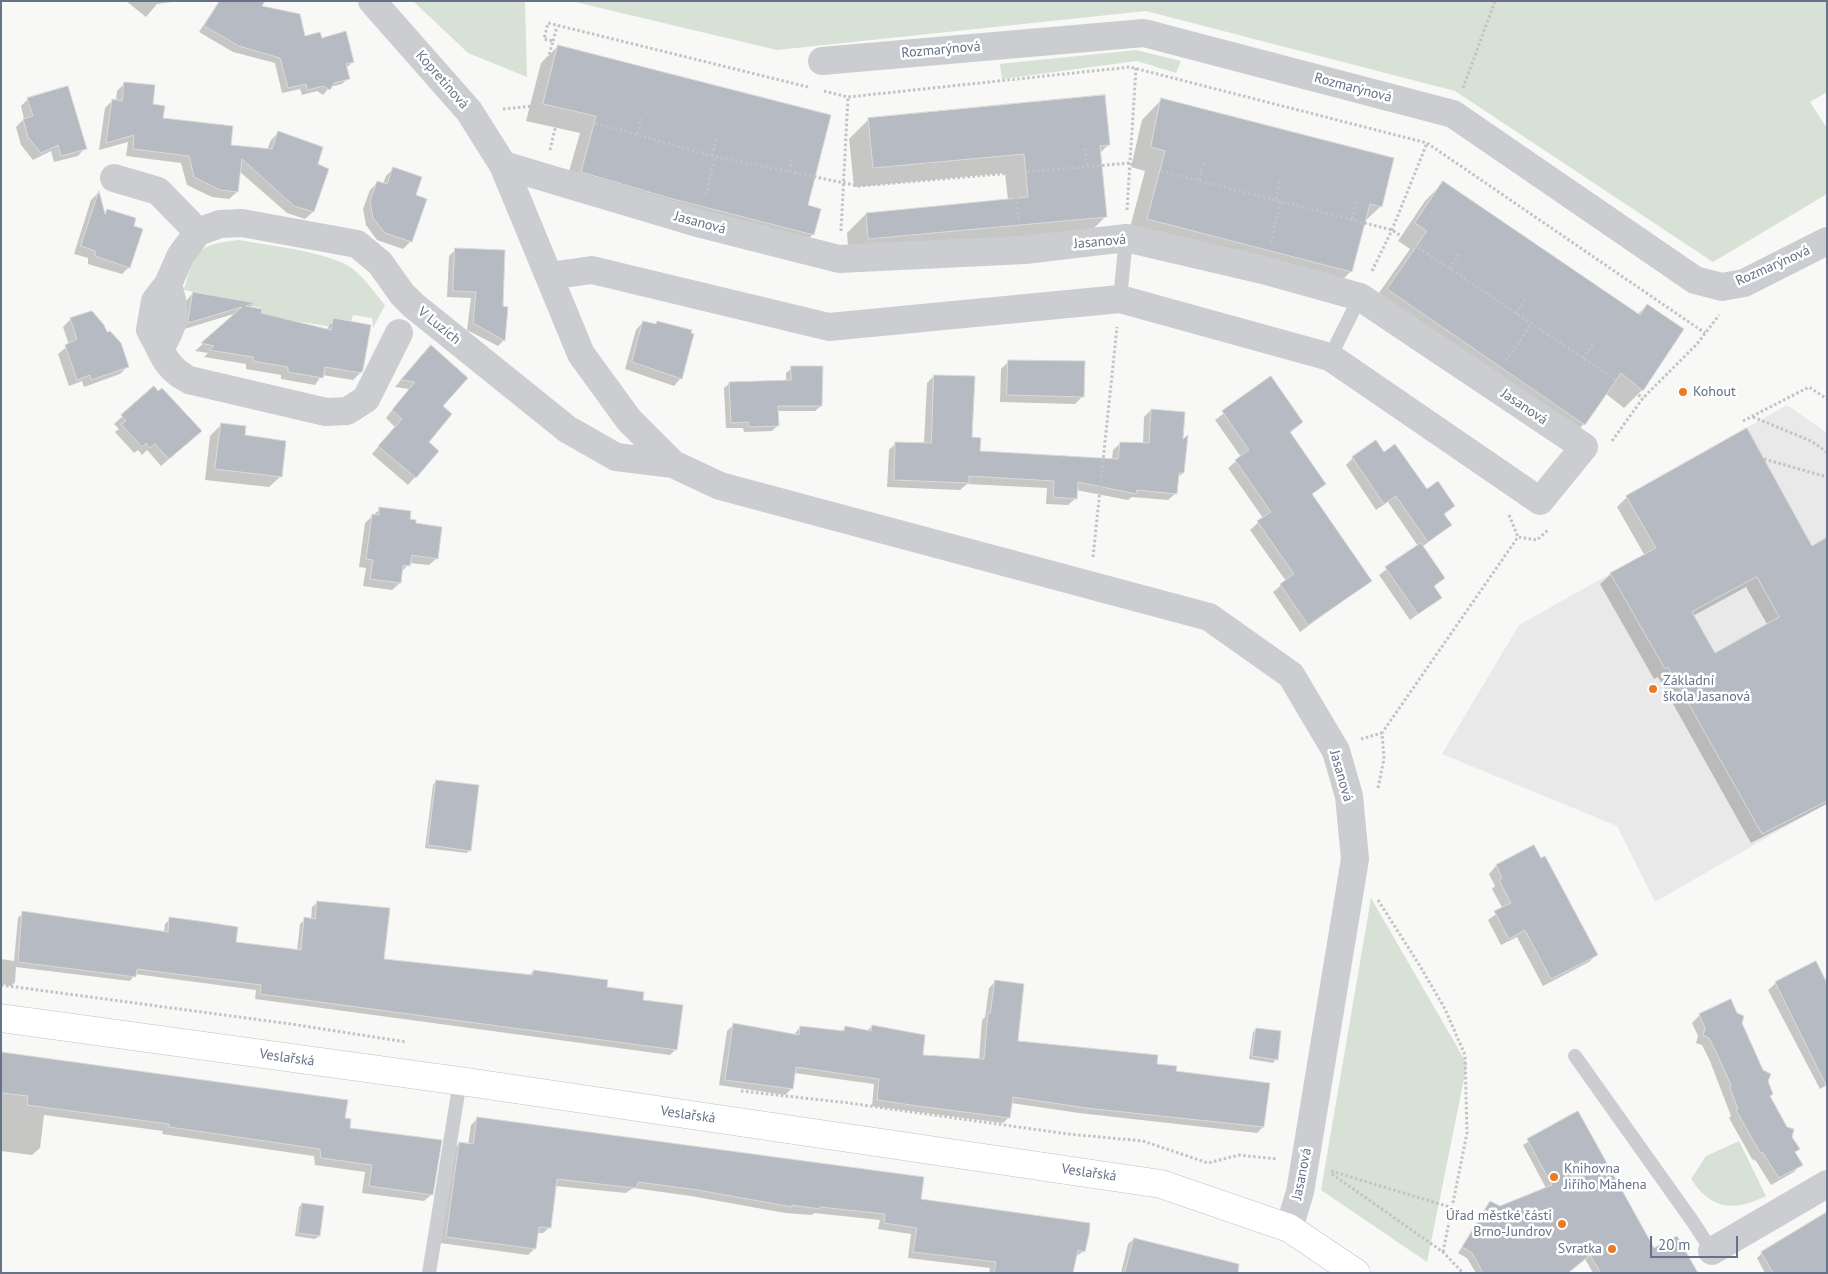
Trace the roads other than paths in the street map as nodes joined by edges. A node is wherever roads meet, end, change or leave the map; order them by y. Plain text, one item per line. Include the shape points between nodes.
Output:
1 (372, 1) edge
2 (822, 61) dead end
3 (503, 165) junction
4 (114, 178) dead end
5 (198, 232) junction
6 (1126, 238) junction
7 (1827, 242) edge
8 (548, 276) junction
9 (1360, 297) junction
10 (1120, 300) junction
11 (399, 334) dead end
12 (1330, 357) junction
13 (673, 464) junction
14 (1, 1018) edge
15 (1575, 1056) dead end
16 (460, 1081) junction
17 (1827, 1184) edge
18 (1289, 1228) junction
19 (1712, 1251) joint
20 (429, 1273) edge
21 (1356, 1273) edge

1 - 3 street, Kopretinová via 469,110
2 - 7 street, Rozmarýnová via 1144,33 1453,114 1695,280 1722,287 1744,282
3 - 6 street, Jasanová via 701,224 840,259 1024,250
3 - 8 street, Jasanová
4 - 5 street via 158,191
5 - 11 street via 155,301 150,330 174,372 188,380 326,412 347,411 366,399
5 - 13 street, V Luzích via 220,224 242,223 358,244 380,263 413,305 567,429 616,457
6 - 9 street, Jasanová
6 - 10 lane
8 - 10 street, Jasanová via 592,270 828,327
8 - 13 street, Jasanová via 581,354 629,420
9 - 12 lane
9 - 12 street, Jasanová via 1584,447 1540,501
10 - 12 street, Jasanová
13 - 18 street, Jasanová via 720,486 1209,617 1292,675 1336,751 1349,796 1355,860 1300,1192
14 - 16 street, Veslařská
15 - 19 lane
16 - 18 street, Veslařská via 1161,1184
16 - 20 lane
17 - 19 street
18 - 21 street, Veslařská

